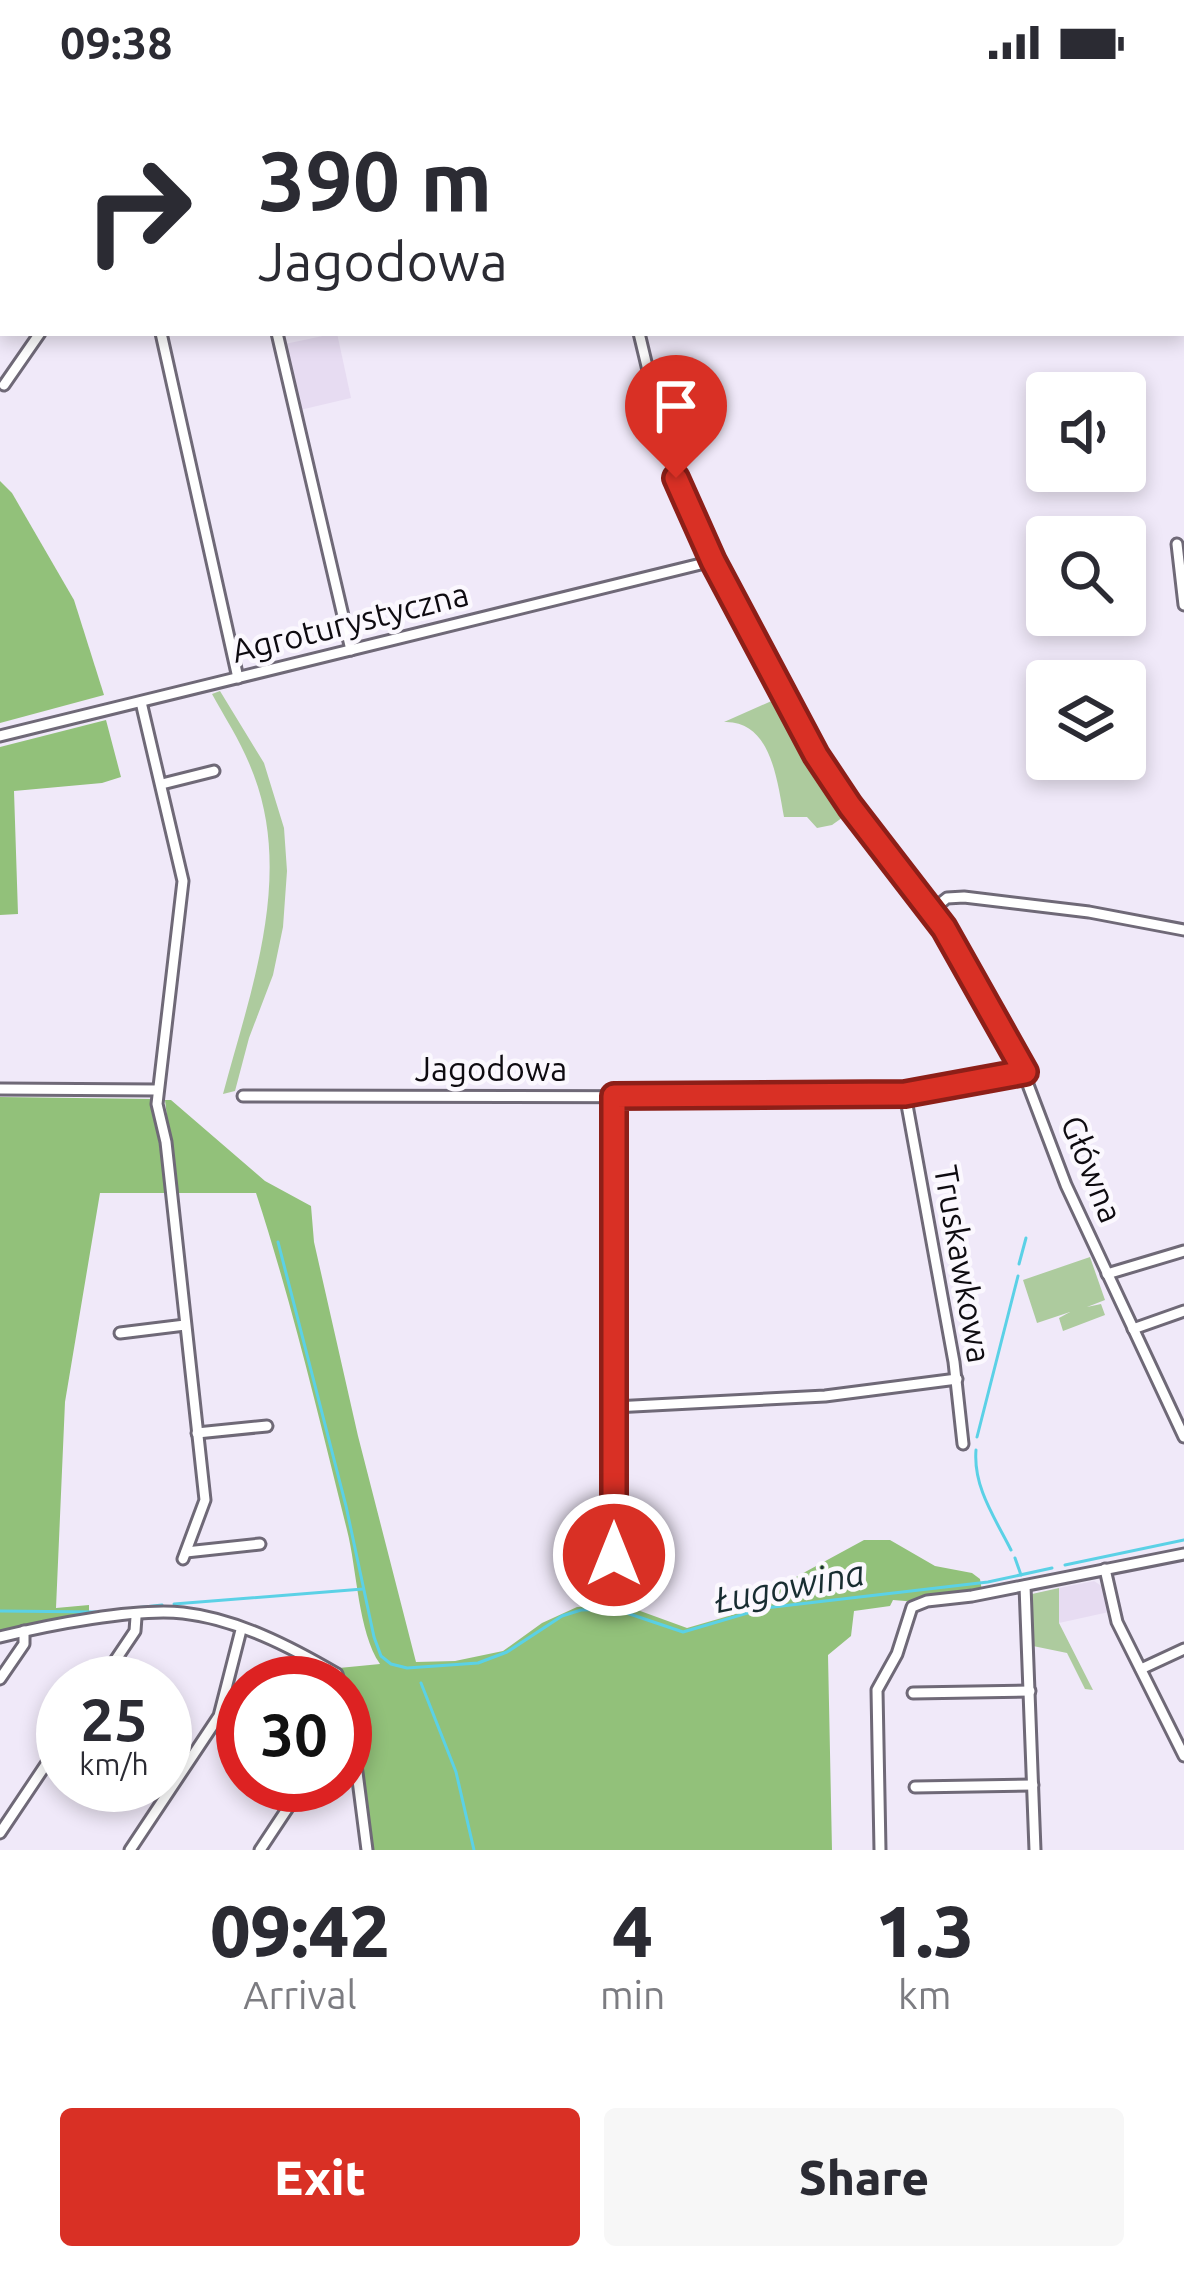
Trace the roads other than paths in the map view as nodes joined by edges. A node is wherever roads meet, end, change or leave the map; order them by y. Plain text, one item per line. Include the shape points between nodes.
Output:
1 (38, 336) edge
2 (162, 336) edge
3 (278, 336) edge
4 (640, 336) edge
5 (4, 385) dead end
6 (1178, 544) dead end
7 (713, 561) junction
8 (1184, 604) edge
9 (351, 650) junction
10 (238, 678) junction
11 (141, 702) junction
12 (0, 736) edge
13 (214, 771) dead end
14 (162, 784) junction
15 (932, 910) junction
16 (1184, 930) edge
17 (1025, 1072) junction
18 (0, 1089) edge
19 (158, 1090) junction
20 (905, 1094) junction
21 (243, 1096) dead end
22 (614, 1096) junction
23 (1184, 1251) edge
24 (1107, 1274) junction
25 (1184, 1311) edge
26 (185, 1325) junction
27 (1133, 1329) junction
28 (120, 1333) dead end
29 (957, 1378) junction
30 (614, 1407) junction
31 (267, 1426) dead end
32 (197, 1433) junction
33 (1184, 1437) edge
34 (963, 1444) dead end
35 (260, 1544) dead end
36 (1184, 1554) edge
37 (1105, 1569) junction
38 (1025, 1586) junction
39 (605, 1591) dead end
40 (136, 1617) junction
41 (241, 1630) junction
42 (24, 1631) junction
43 (0, 1637) edge
44 (1184, 1649) edge
45 (118, 1656) edge
46 (306, 1656) edge
47 (1141, 1669) junction
48 (0, 1679) edge
49 (1030, 1691) junction
50 (913, 1693) dead end
51 (1183, 1752) edge
52 (36, 1779) edge
53 (1033, 1785) junction
54 (915, 1787) dead end
55 (285, 1812) edge
56 (362, 1812) edge
57 (0, 1833) edge
58 (130, 1850) edge
59 (260, 1850) edge
60 (367, 1850) edge
61 (880, 1850) edge
62 (1035, 1850) edge

1 - 5 street
2 - 10 street
3 - 9 street
4 - 7 street, Główna via 676,478
6 - 8 street
7 - 9 street, Agroturystyczna
7 - 15 street, Główna via 826,770
9 - 10 street, Agroturystyczna
10 - 11 street, Agroturystyczna
11 - 12 street, Agroturystyczna
11 - 14 street
13 - 14 street
14 - 19 street via 183,891
15 - 16 street via 964,897
15 - 17 street, Główna
17 - 20 street, Jagodowa
17 - 24 street, Główna
18 - 19 street
19 - 26 street
20 - 22 street, Jagodowa
20 - 29 street, Truskawkowa
21 - 22 street, Jagodowa
22 - 30 street
23 - 24 street
24 - 27 street, Główna
25 - 27 street
26 - 28 street
26 - 32 street
27 - 33 street, Główna
29 - 30 street via 825,1396
29 - 34 street, Truskawkowa
30 - 39 street via 613,1587
31 - 32 street
32 - 35 street via 205,1500 184,1556
36 - 37 street
37 - 38 street
37 - 47 street
38 - 49 street
38 - 61 street via 912,1607 878,1690
40 - 41 street via 183,1613
40 - 42 street
40 - 45 street
41 - 46 street
41 - 58 street via 219,1717
42 - 43 street
42 - 48 street
44 - 47 street
47 - 51 street
49 - 50 street
49 - 53 street
52 - 57 street
53 - 54 street
53 - 62 street
55 - 59 street
56 - 60 street

